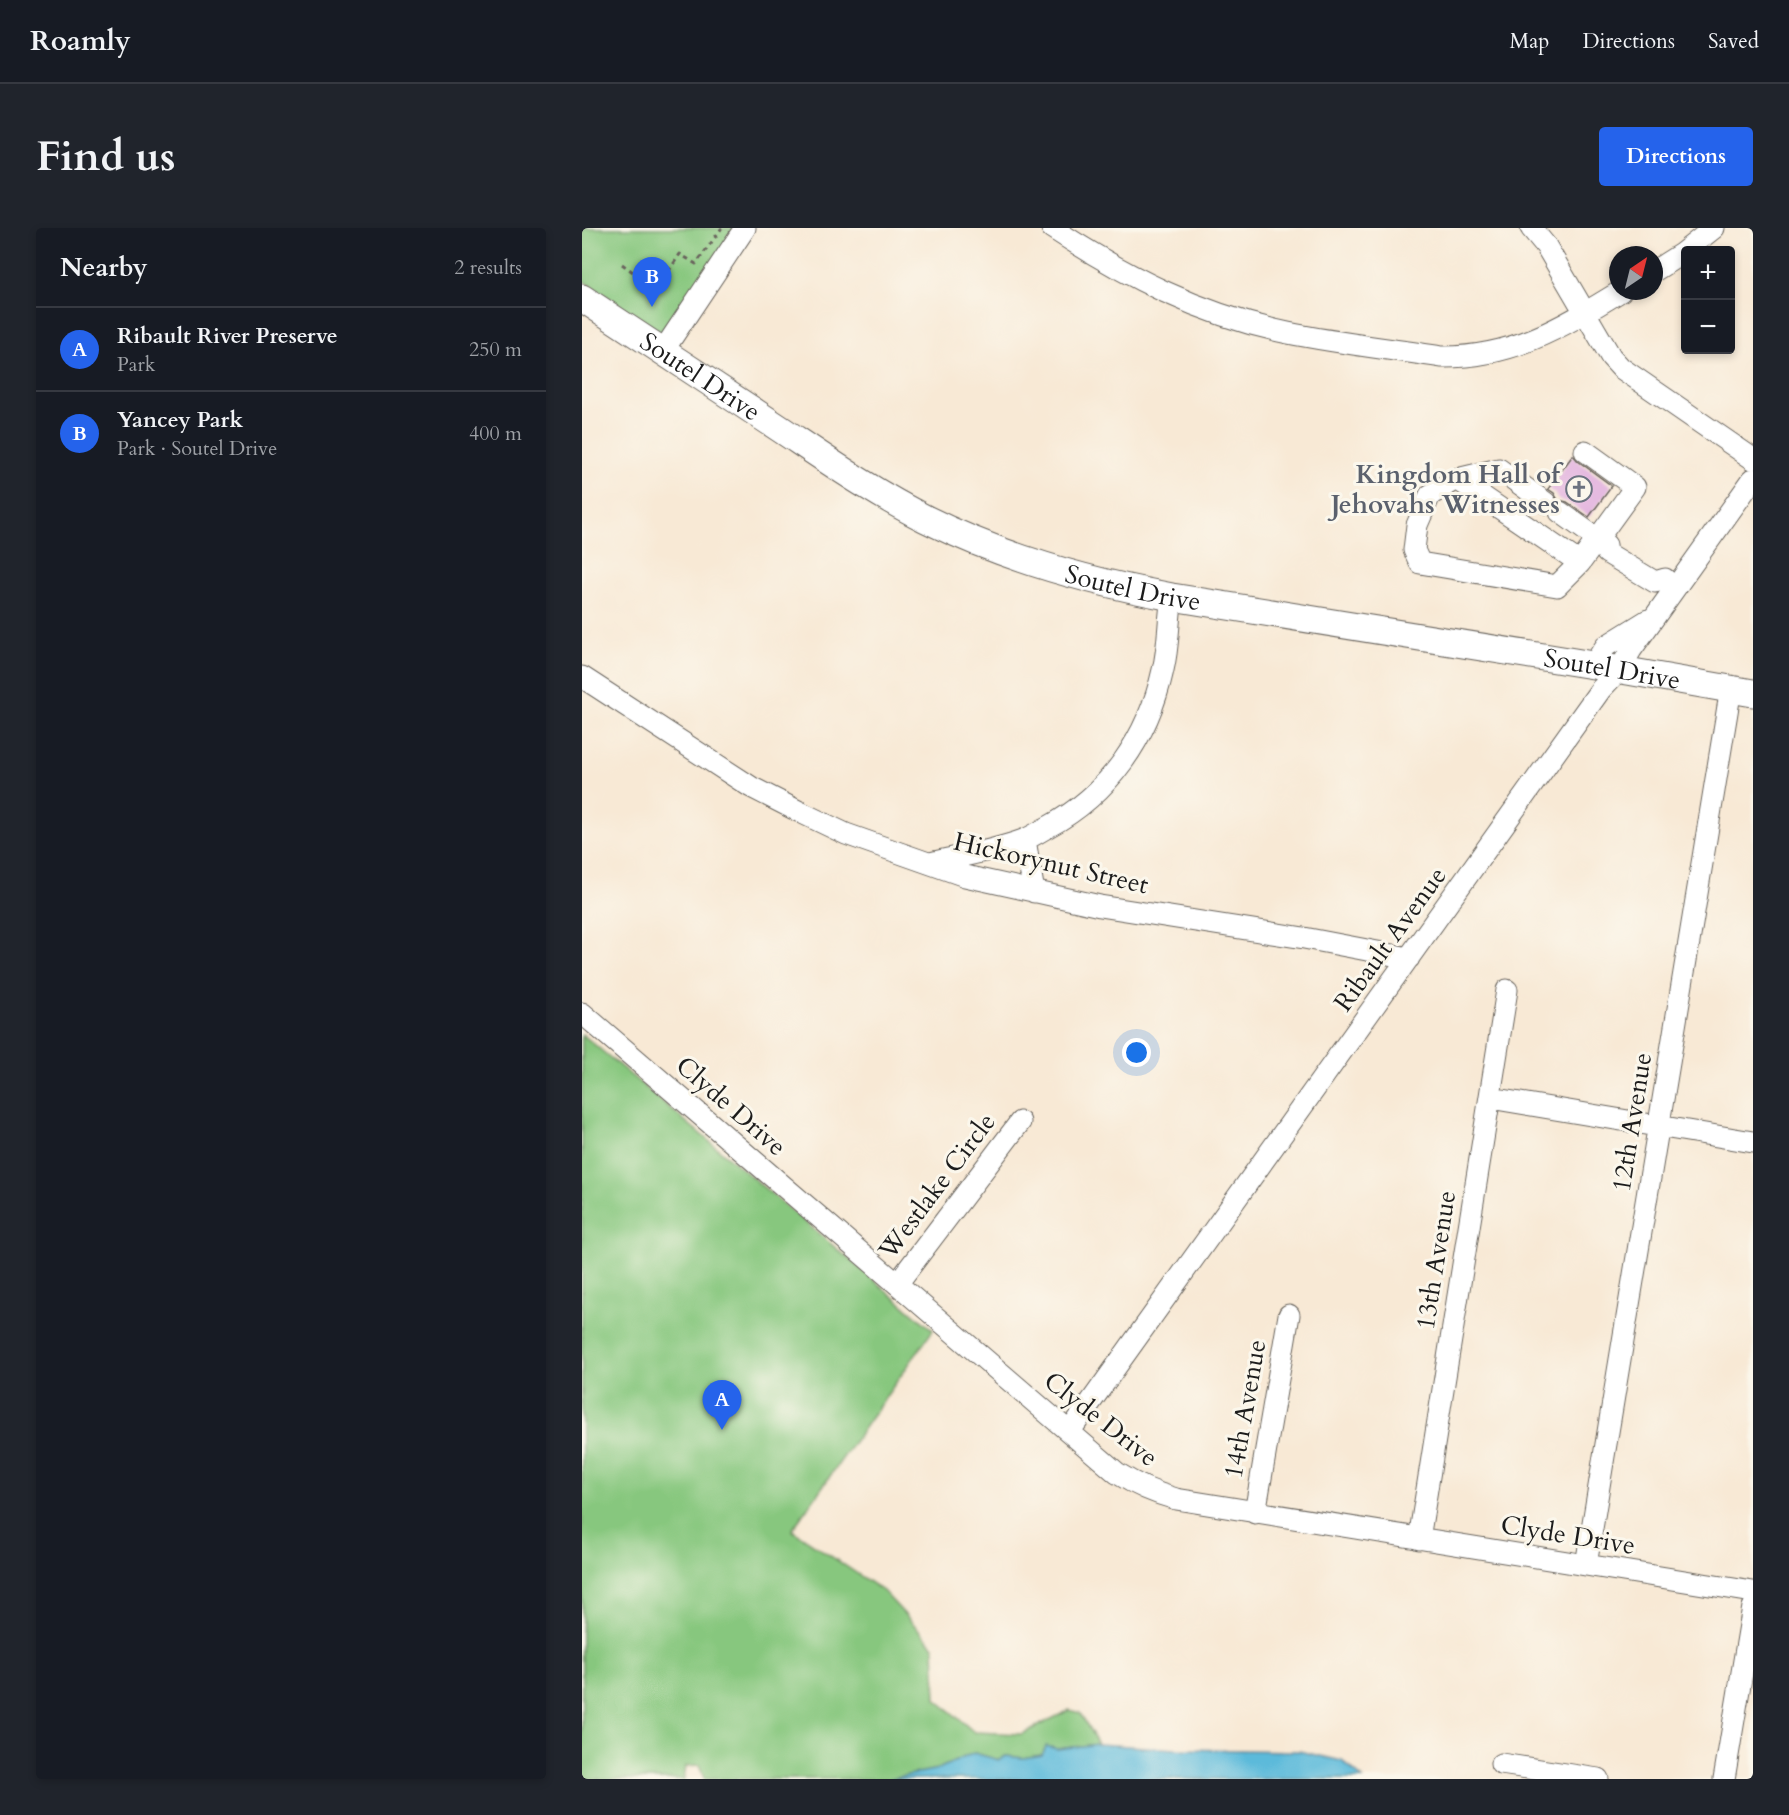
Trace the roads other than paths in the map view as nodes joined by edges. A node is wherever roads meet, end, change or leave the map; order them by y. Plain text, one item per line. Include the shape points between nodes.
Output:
1 (746, 228) edge
2 (1052, 228) edge
3 (1531, 228) edge
4 (1714, 228) edge
5 (1663, 265) edge
6 (582, 298) edge
7 (1609, 299) edge
8 (1586, 313) junction
9 (663, 351) junction
10 (1585, 451) dead end
11 (1753, 459) edge
12 (1457, 479) junction
13 (1753, 479) edge
14 (1602, 542) junction
15 (1580, 563) junction
16 (1671, 583) junction
17 (1172, 597) junction
18 (1656, 615) junction
19 (1593, 665) junction
20 (1620, 669) junction
21 (582, 677) edge
22 (1742, 690) edge
23 (1025, 840) junction
24 (930, 863) junction
25 (1034, 892) junction
26 (1409, 958) junction
27 (1507, 990) dead end
28 (582, 1013) edge
29 (1490, 1098) junction
30 (1020, 1122) dead end
31 (1658, 1127) junction
32 (1753, 1142) edge
33 (897, 1284) junction
34 (1289, 1315) dead end
35 (1070, 1431) junction
36 (1255, 1513) junction
37 (1419, 1539) junction
38 (1586, 1565) junction
39 (1753, 1592) edge
40 (1753, 1607) edge
41 (1501, 1764) dead end
42 (1598, 1779) edge
43 (1724, 1779) edge

1 - 9 street
2 - 8 street via 1107,263 1194,305 1287,332 1441,357 1487,354 1515,347
3 - 8 street
4 - 5 street
6 - 9 main road, Soutel Drive
7 - 8 street
8 - 11 street via 1621,368
9 - 17 main road, Soutel Drive via 867,486 926,519 1021,560
10 - 14 street via 1635,487
12 - 14 street via 1499,469
12 - 15 street
12 - 15 street via 1430,495 1417,525 1414,550 1420,563 1557,586
13 - 16 street, Ribault Avenue
14 - 15 street
14 - 16 street via 1614,542 1663,570
16 - 18 street, Ribault Avenue
17 - 19 main road, Soutel Drive
17 - 23 street via 1164,668 1154,703 1118,770 1067,817
18 - 19 street via 1606,646
18 - 20 street, Ribault Avenue
19 - 20 main road, Soutel Drive
20 - 22 main road, Soutel Drive
20 - 26 street, Ribault Avenue via 1601,689
21 - 24 street, Hickorynut Street via 751,787 846,834
22 - 31 street, 12th Avenue
23 - 24 street
23 - 25 street
24 - 25 street, Hickorynut Street via 965,876
25 - 26 street, Hickorynut Street
26 - 35 street, Ribault Avenue
27 - 29 street, 13th Avenue
28 - 33 street, Clyde Drive
29 - 31 street
29 - 37 street, 13th Avenue
30 - 33 street, Westlake Circle
31 - 32 street
31 - 38 street, 12th Avenue
33 - 35 street, Clyde Drive
34 - 36 street, 14th Avenue
35 - 36 street, Clyde Drive via 1117,1473 1154,1493
36 - 37 street, Clyde Drive
37 - 38 street, Clyde Drive
38 - 39 street, Clyde Drive
40 - 43 street
41 - 42 street

